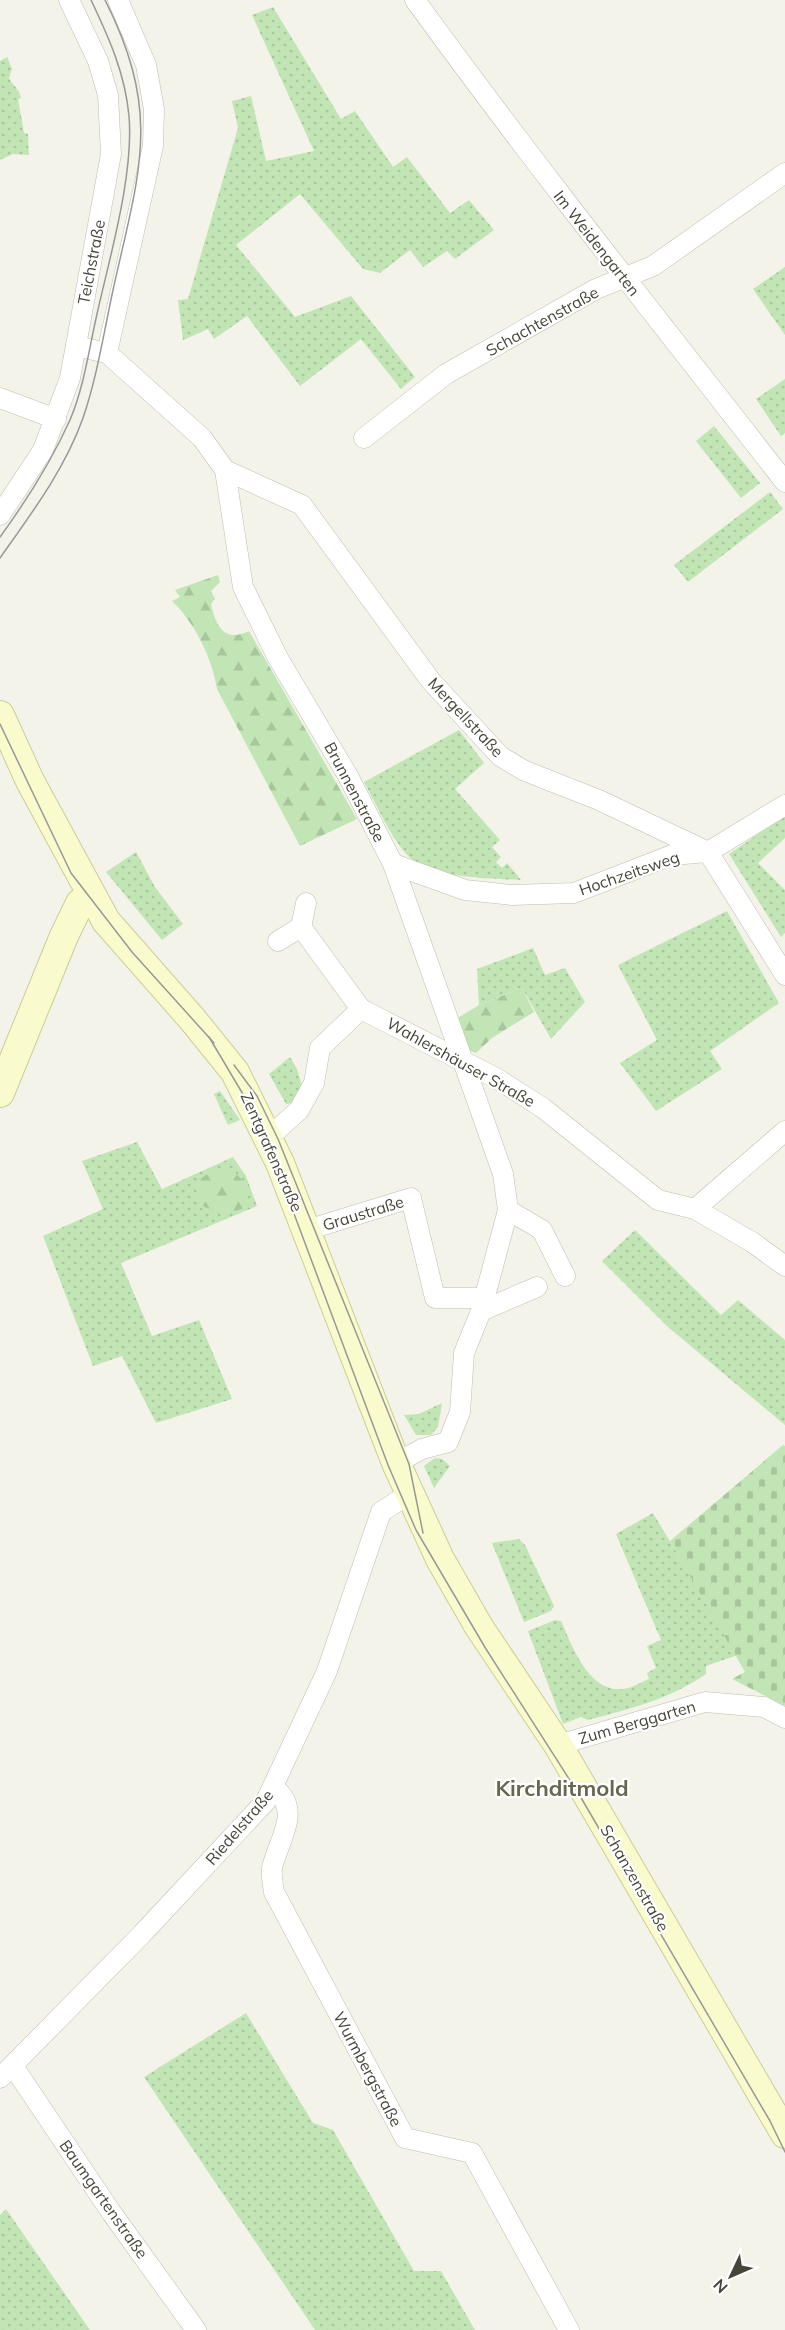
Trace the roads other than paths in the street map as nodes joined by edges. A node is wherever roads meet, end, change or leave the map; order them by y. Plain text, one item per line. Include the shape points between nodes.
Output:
1 (69, 0) edge
2 (118, 0) edge
3 (416, 0) edge
4 (785, 173) edge
5 (624, 278) junction
6 (76, 346) junction
7 (107, 353) junction
8 (0, 398) edge
9 (56, 419) junction
10 (364, 438) dead end
11 (225, 470) junction
12 (785, 482) edge
13 (0, 515) edge
14 (0, 715) edge
15 (785, 806) edge
16 (708, 852) junction
17 (393, 864) junction
18 (91, 895) junction
19 (306, 903) dead end
20 (301, 927) junction
21 (278, 941) dead end
22 (785, 975) edge
23 (361, 1009) junction
24 (466, 1065) junction
25 (0, 1093) edge
26 (785, 1131) edge
27 (268, 1138) junction
28 (695, 1209) junction
29 (508, 1210) junction
30 (307, 1230) junction
31 (785, 1266) edge
32 (565, 1276) dead end
33 (537, 1287) dead end
34 (483, 1304) junction
35 (396, 1463) junction
36 (409, 1494) junction
37 (479, 1627) joint
38 (785, 1718) edge
39 (558, 1745) junction
40 (274, 1788) junction
41 (7, 2072) edge
42 (785, 2134) edge
43 (196, 2330) edge
44 (569, 2330) edge

1 - 6 street, Teichstraße via 98,61 108,95 111,154
2 - 7 street via 146,65 154,110 153,146
3 - 5 street, Im Weidengarten
4 - 5 street, Schachtenstraße via 653,266
5 - 10 street, Schachtenstraße via 596,289 446,374
5 - 12 street, Im Weidengarten
6 - 7 street, Brunnenstraße
6 - 9 street, Teichstraße
7 - 11 street, Brunnenstraße via 202,438
8 - 9 street
9 - 13 street, Teichstraße via 43,450
11 - 16 street, Mergellstraße via 302,505 430,681 500,756 525,771 599,800
11 - 17 street, Brunnenstraße via 243,587
14 - 18 street, Zentgrafenstraße via 30,781
15 - 16 street, Hochzeitsweg
16 - 17 street, Hochzeitsweg via 672,855 574,893 512,895 465,890
16 - 22 street
17 - 24 street, Brunnenstraße
18 - 25 street via 80,903 64,936
18 - 27 street, Zentgrafenstraße via 106,921 235,1072
19 - 20 street
20 - 21 street
20 - 23 street
23 - 24 street, Wahlershäuser Straße
23 - 27 street via 320,1048 314,1083 299,1110
24 - 28 street, Wahlershäuser Straße via 496,1078 543,1108 658,1200
24 - 29 street, Brunnenstraße via 503,1174
26 - 28 street
27 - 30 street, Zentgrafenstraße
28 - 31 street, Wahlershäuser Straße
29 - 32 street via 542,1230
29 - 34 street, Brunnenstraße
30 - 34 street, Graustraße via 411,1198 435,1298
30 - 35 street, Zentgrafenstraße
33 - 34 street
34 - 35 street, Brunnenstraße via 464,1353 460,1412 448,1442 422,1449
35 - 36 street, Zentgrafenstraße
36 - 37 street, Zentgrafenstraße
36 - 40 street, Riedelstraße via 381,1512 327,1671
37 - 39 street, Schanzenstraße
38 - 39 street, Zum Berggarten via 764,1707 705,1702
39 - 42 street, Schanzenstraße
40 - 41 street, Riedelstraße via 142,1935
40 - 44 street, Wurmbergstraße via 283,1795 288,1810 283,1841 272,1869 274,1892 405,2138 472,2153
41 - 43 street, Baumgartenstraße

